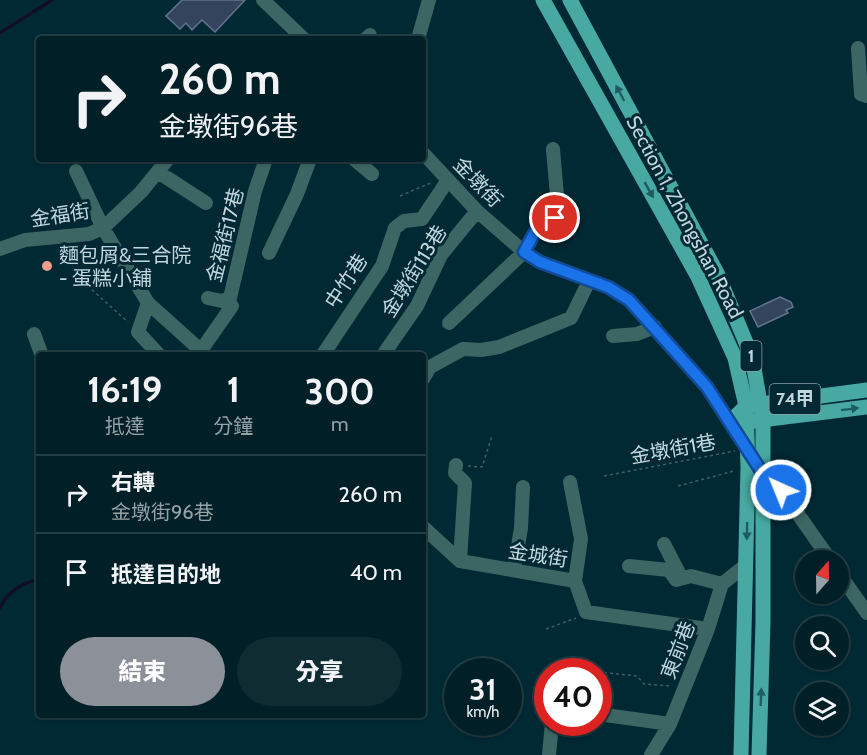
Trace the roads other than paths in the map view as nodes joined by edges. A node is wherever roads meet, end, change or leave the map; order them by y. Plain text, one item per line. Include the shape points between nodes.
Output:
1 (263, 0) edge
2 (429, 0) edge
3 (543, 0) edge
4 (570, 0) edge
5 (301, 36) edge
6 (419, 36) edge
7 (858, 48) dead end
8 (867, 96) edge
9 (553, 148) dead end
10 (426, 156) edge
11 (166, 162) edge
12 (265, 162) edge
13 (309, 162) edge
14 (358, 162) edge
15 (76, 171) dead end
16 (158, 172) junction
17 (372, 174) dead end
18 (446, 178) junction
19 (206, 203) dead end
20 (477, 211) junction
21 (103, 228) junction
22 (0, 249) edge
23 (524, 252) junction
24 (269, 253) dead end
25 (589, 281) junction
26 (208, 298) dead end
27 (148, 303) junction
28 (232, 306) dead end
29 (449, 323) dead end
30 (655, 327) junction
31 (34, 334) dead end
32 (613, 336) dead end
33 (41, 352) edge
34 (156, 352) edge
35 (204, 352) edge
36 (325, 352) edge
37 (385, 352) dead end
38 (426, 374) edge
39 (867, 390) edge
40 (762, 404) junction
41 (867, 407) edge
42 (746, 413) junction
43 (763, 420) junction
44 (730, 422) junction
45 (747, 449) junction
46 (456, 465) road end
47 (763, 474) junction
48 (570, 482) dead end
49 (523, 487) dead end
50 (426, 530) edge
51 (664, 544) dead end
52 (823, 550) edge
53 (460, 561) junction
54 (629, 566) dead end
55 (746, 566) junction
56 (514, 570) junction
57 (681, 577) junction
58 (575, 581) junction
59 (722, 584) junction
60 (849, 588) edge
61 (867, 613) edge
62 (708, 629) junction
63 (612, 716) edge
64 (669, 724) junction
65 (551, 736) edge
66 (549, 755) edge
67 (651, 755) edge
68 (741, 755) edge
69 (759, 755) edge

1 - 5 street
2 - 6 street
3 -> 42 main road, Section 1, Zhongshan Road / 1 via 697,275 735,357
40 -> 4 main road, Section 1, Zhongshan Road / 1 via 752,357 717,273
7 - 8 street via 859,86 861,94
9 - 23 street via 555,218 540,223
10 - 18 street, 金墩街
11 - 16 street, 金福街
12 - 26 street, 金福街17巷 via 230,297 222,301
13 - 24 street
14 - 17 street
15 - 21 street
16 - 19 street
16 - 21 street, 金福街
18 - 20 street, 金墩街
18 - 36 street, 中竹巷 via 422,219 404,221 395,228 382,266
20 - 23 street, 金墩街
20 - 37 street, 金墩街113巷 via 441,255 417,306
21 - 22 street, 金福街 via 89,234 25,240
21 - 27 street
23 - 25 street, 金墩街
23 - 29 street
25 - 30 street, 金墩街 via 629,300
25 - 38 street via 570,318 499,346 463,349 430,367
27 - 34 street via 138,332
27 - 35 street
28 - 35 street
30 - 32 street via 637,334
30 - 44 street, 金墩街 via 707,387
31 - 33 street
39 - 40 main road, 74甲
40 - 42 main road, 74甲
40 - 43 main road, Section 1, Zhongshan Road / 1
43 -> 41 main road, 74甲
42 - 43 main road, 74甲
42 - 44 main road, 74甲
42 - 45 main road, Section 1, Zhongshan Road / 1
43 - 47 main road, Section 1, Zhongshan Road / 1
44 - 45 street, 金墩街
45 - 47 street, 金墩街
45 -> 55 main road, Section 1, Zhongshan Road / 1
46 - 53 street via 455,473 465,483
47 - 52 street, 金墩街 via 781,490
69 -> 47 main road, Section 1, Zhongshan Road / 1
48 - 58 street via 581,539
49 - 56 street
50 - 53 street
51 - 57 street
53 - 56 street, 金城街
54 - 57 street via 669,570 676,580
55 - 59 street
55 - 68 main road, Section 1, Zhongshan Road / 1
56 - 58 street, 金城街
57 - 59 street
58 - 62 street, 金城街 via 586,612
59 - 62 street, 東前巷
60 - 61 street
62 - 64 street, 東前巷
63 - 64 street
64 - 67 street, 東前巷
65 - 66 street

